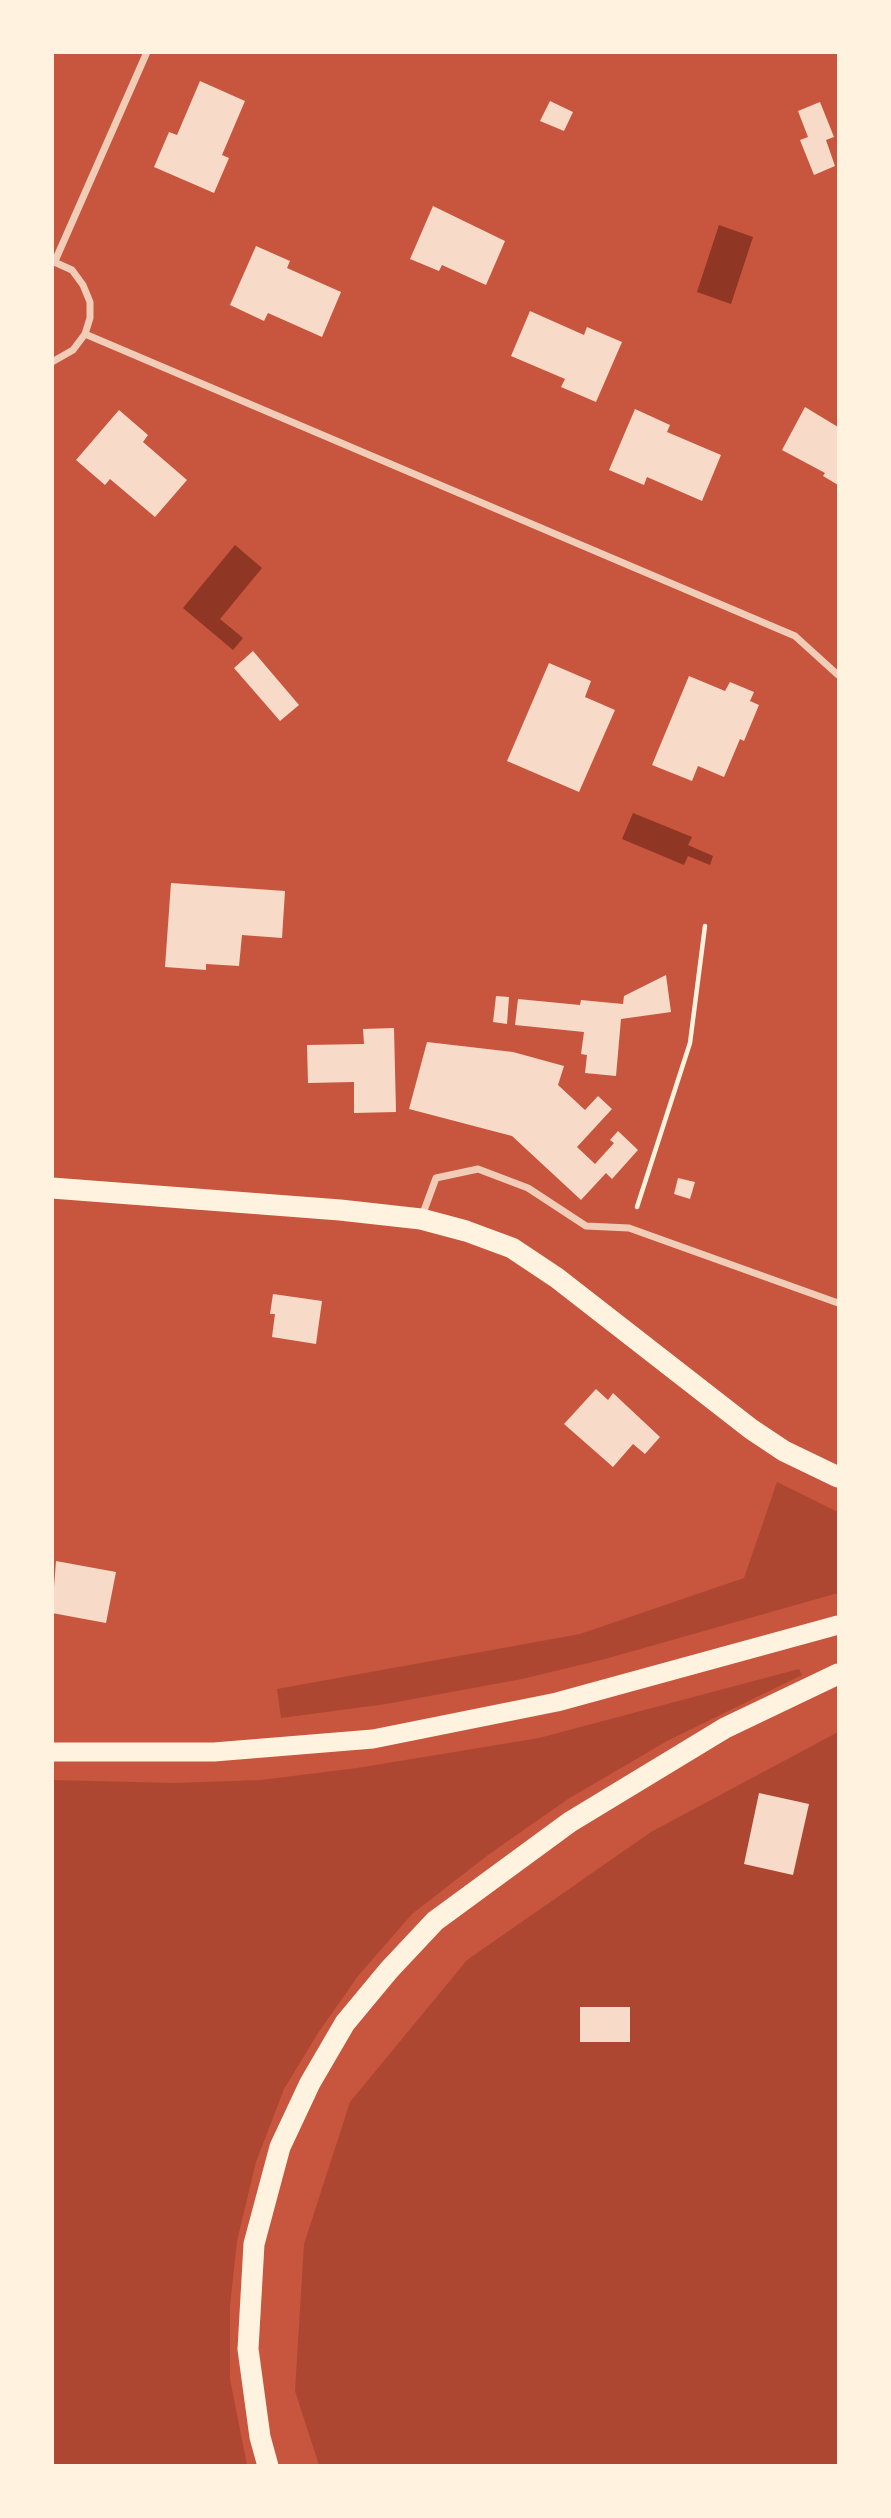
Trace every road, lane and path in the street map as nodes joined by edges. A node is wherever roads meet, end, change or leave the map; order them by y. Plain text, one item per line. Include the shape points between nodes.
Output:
1 (147, 52) edge
2 (54, 261) edge
3 (85, 334) junction
4 (52, 362) edge
5 (838, 675) edge
6 (705, 926) dead end
7 (52, 1188) edge
8 (421, 1219) junction
9 (629, 1228) junction
10 (838, 1303) edge
11 (838, 1477) edge
12 (838, 1625) edge
13 (838, 1674) edge
14 (52, 1752) edge
15 (268, 2466) edge

1 - 2 street
2 - 3 street via 72,270 83,285 90,302
3 - 4 street via 74,350
3 - 5 street via 795,636
6 - 9 path via 690,1043
7 - 8 highway
8 - 9 street via 436,1178 478,1169 528,1188 586,1226
8 - 11 highway via 512,1248 612,1318 751,1429
9 - 10 street
12 - 14 highway via 466,1723 373,1738 214,1752
13 - 15 highway via 725,1728 570,1822 435,1921 345,2023 280,2147 254,2244 248,2349

